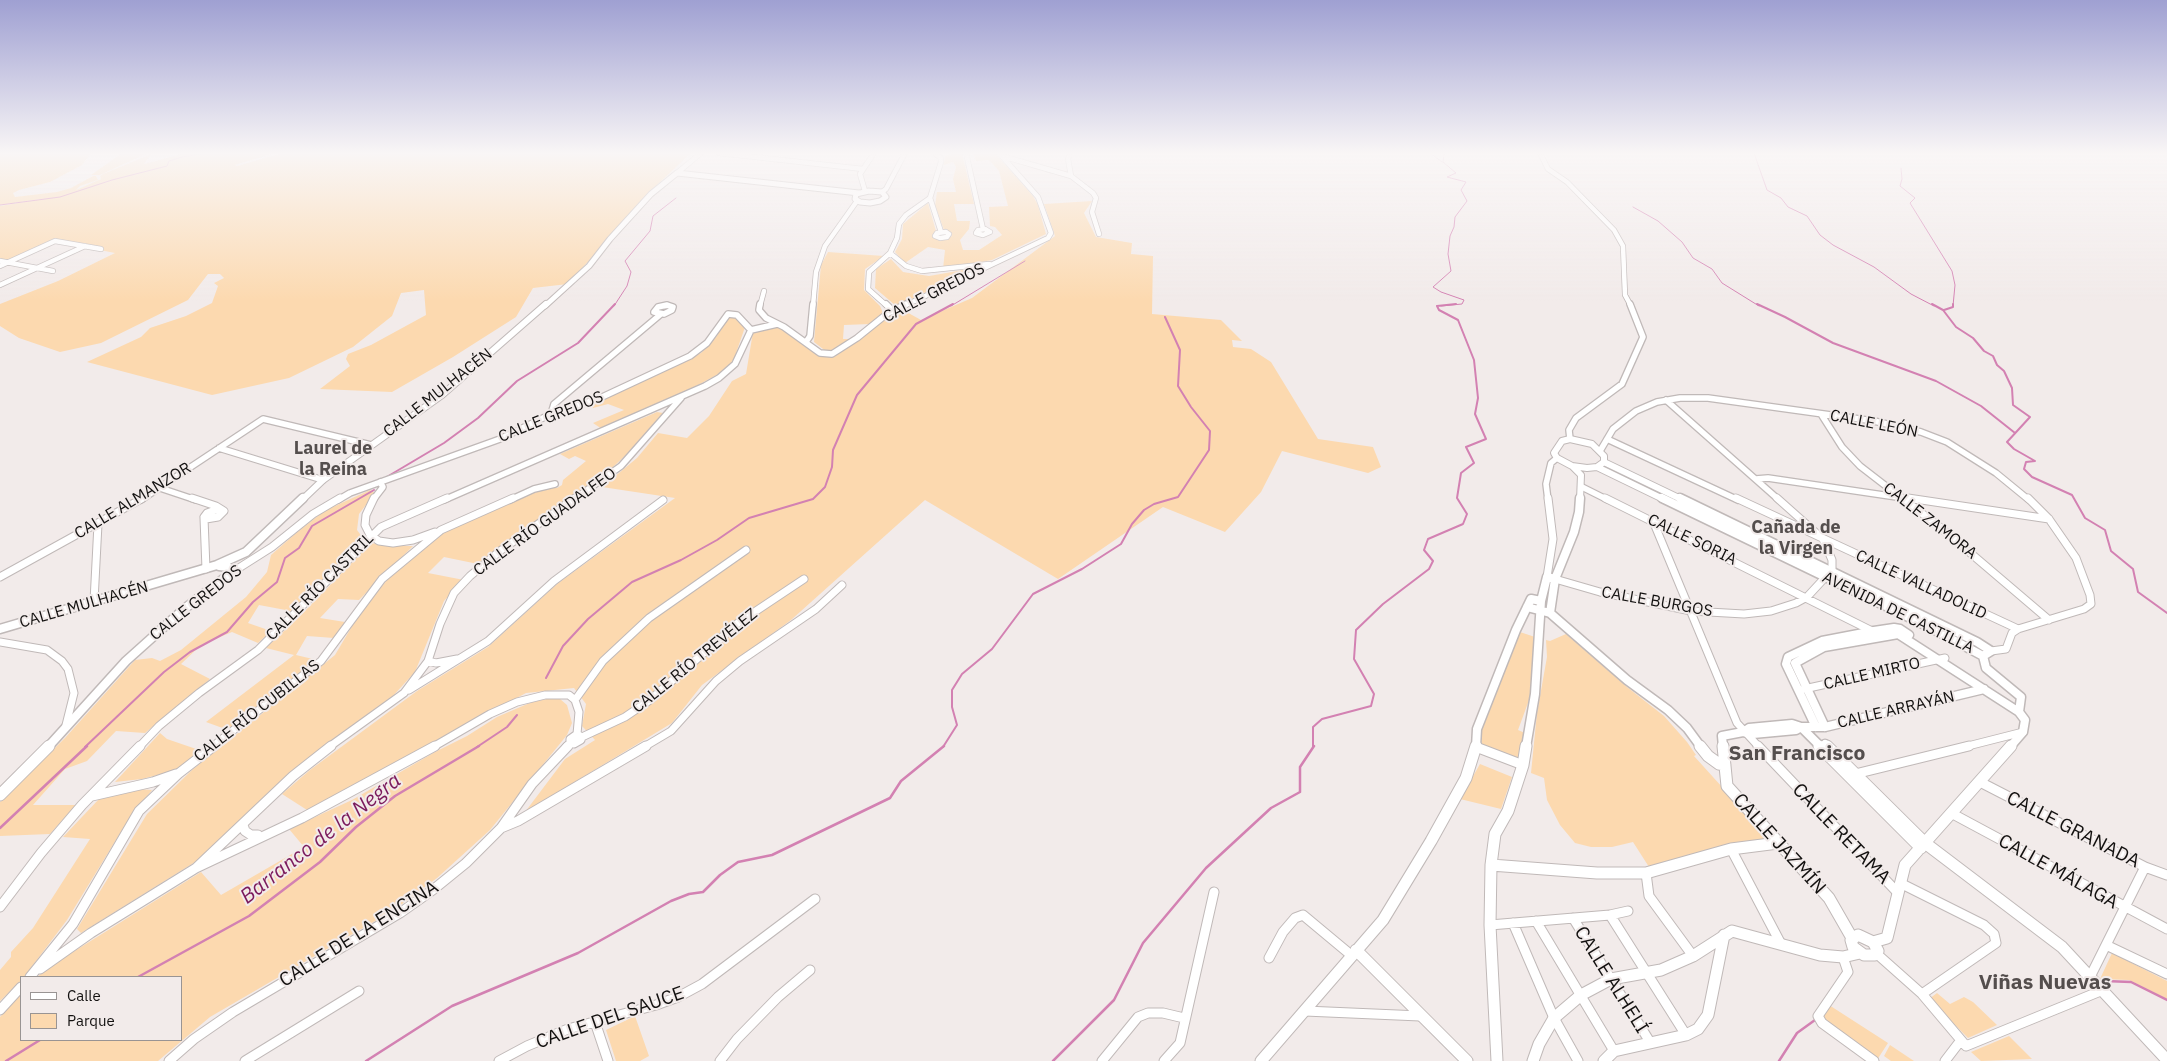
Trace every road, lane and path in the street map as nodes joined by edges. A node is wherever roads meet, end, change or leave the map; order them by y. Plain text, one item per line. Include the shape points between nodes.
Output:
1 (643, 203) edge
2 (854, 203) edge
3 (924, 203) edge
4 (931, 203) edge
5 (977, 203) edge
6 (1040, 203) edge
7 (1095, 203) edge
8 (1587, 203) edge
9 (983, 229) dead end
10 (941, 232) dead end
11 (1099, 234) dead end
12 (85, 246) junction
13 (101, 249) dead end
14 (890, 253) junction
15 (0, 261) edge
16 (7, 263) junction
17 (993, 264) junction
18 (0, 266) edge
19 (973, 266) junction
20 (36, 268) junction
21 (53, 271) dead end
22 (978, 271) junction
23 (0, 285) edge
24 (764, 291) dead end
25 (893, 311) junction
26 (661, 314) dead end
27 (777, 324) junction
28 (750, 330) junction
29 (806, 342) junction
30 (683, 396) junction
31 (1666, 400) junction
32 (661, 406) junction
33 (672, 409) junction
34 (551, 414) junction
35 (1821, 414) junction
36 (263, 419) joint
37 (1570, 438) junction
38 (1603, 444) junction
39 (371, 445) junction
40 (219, 448) junction
41 (1557, 458) junction
42 (1600, 464) junction
43 (1572, 466) junction
44 (1587, 468) junction
45 (1581, 475) junction
46 (1756, 479) junction
47 (323, 480) junction
48 (380, 482) junction
49 (555, 484) dead end
50 (1582, 487) junction
51 (160, 488) junction
52 (1901, 497) junction
53 (663, 500) dead end
54 (1802, 518) junction
55 (2049, 519) junction
56 (1653, 521) junction
57 (98, 524) junction
58 (1789, 524) junction
59 (441, 530) junction
60 (370, 535) junction
61 (1823, 539) junction
62 (413, 540) junction
63 (418, 547) junction
64 (746, 550) dead end
65 (217, 565) junction
66 (206, 569) junction
67 (1832, 570) junction
68 (232, 573) junction
69 (0, 577) edge
70 (1551, 578) junction
71 (1827, 578) junction
72 (804, 579) dead end
73 (842, 585) dead end
74 (1807, 597) junction
75 (94, 602) junction
76 (1544, 608) junction
77 (1691, 611) junction
78 (2049, 620) junction
79 (2018, 629) junction
80 (0, 630) edge
81 (1877, 634) junction
82 (0, 642) edge
83 (1987, 654) junction
84 (463, 658) junction
85 (1941, 659) junction
86 (428, 662) junction
87 (1987, 688) junction
88 (1802, 689) junction
89 (404, 694) junction
90 (572, 698) junction
91 (2019, 709) junction
92 (1813, 727) junction
93 (64, 731) junction
94 (1743, 732) junction
95 (2022, 732) junction
96 (580, 736) junction
97 (570, 743) joint
98 (1476, 747) junction
99 (1523, 765) junction
100 (1725, 766) junction
101 (178, 774) junction
102 (1855, 774) junction
103 (106, 780) junction
104 (153, 782) junction
105 (1980, 782) junction
106 (122, 788) junction
107 (161, 790) junction
108 (0, 795) edge
109 (91, 796) junction
110 (1951, 813) junction
111 (243, 825) junction
112 (501, 828) junction
113 (262, 835) junction
114 (1778, 843) junction
115 (1923, 846) junction
116 (1731, 849) junction
117 (1491, 865) junction
118 (2145, 867) junction
119 (196, 868) junction
120 (1646, 873) junction
121 (2167, 876) edge
122 (1899, 888) junction
123 (1214, 892) dead end
124 (815, 899) dead end
125 (0, 907) edge
126 (2125, 908) junction
127 (1628, 911) dead end
128 (1610, 915) junction
129 (1573, 918) junction
130 (1536, 921) junction
131 (1513, 923) junction
132 (1490, 925) junction
133 (2167, 929) edge
134 (1724, 935) junction
135 (1852, 938) junction
136 (1873, 942) junction
137 (1781, 944) junction
138 (2106, 944) junction
139 (1354, 953) junction
140 (1860, 953) junction
141 (1877, 954) junction
142 (1693, 956) junction
143 (1843, 957) junction
144 (1269, 958) dead end
145 (810, 970) dead end
146 (1646, 973) junction
147 (2167, 974) edge
148 (31, 976) edge
149 (2090, 977) junction
150 (1611, 979) junction
151 (20, 988) edge
152 (2102, 990) junction
153 (359, 991) dead end
154 (1922, 994) junction
155 (1581, 995) junction
156 (0, 1010) edge
157 (1305, 1011) junction
158 (1420, 1016) junction
159 (1184, 1018) junction
160 (1554, 1018) junction
161 (595, 1022) junction
162 (1686, 1035) junction
163 (1650, 1042) junction
164 (1962, 1042) junction
165 (1614, 1052) junction
166 (2167, 1060) edge
167 (169, 1061) edge
168 (245, 1061) edge
169 (499, 1061) edge
170 (608, 1061) edge
171 (720, 1061) edge
172 (1102, 1061) edge
173 (1164, 1061) edge
174 (1261, 1061) edge
175 (1467, 1061) edge
176 (1497, 1061) edge
177 (1533, 1061) edge
178 (1578, 1061) edge
179 (1604, 1061) edge
180 (1874, 1061) edge
181 (1945, 1061) edge

1 - 39 street, CALLE MULHACÉN via 573,281 442,395
2 - 29 street via 820,258 810,336
3 - 14 street via 898,224 897,238
4 - 10 street
5 - 9 street
6 - 17 street, CALLE GREDOS via 1050,235
7 - 11 street via 1092,212
8 - 37 street via 1614,230 1624,246 1625,295 1643,337 1622,384 1576,418 1569,430
12 - 13 street
12 - 16 street via 55,241
12 - 20 street
14 - 19 street via 918,271
14 - 25 street via 869,272 868,289
15 - 16 street
16 - 18 street
16 - 20 street
17 - 19 street
17 - 22 street, CALLE GREDOS
19 - 22 street
20 - 21 street
20 - 23 street
22 - 25 street, CALLE GREDOS
24 - 27 street, CALLE GREDOS via 759,310
25 - 29 street, CALLE GREDOS via 832,354 820,353
26 - 34 street via 554,404
27 - 28 street
27 - 29 street, CALLE GREDOS
28 - 30 street, CALLE RÍO CASTRIL via 740,356 729,371
28 - 34 street, CALLE GREDOS via 737,315 728,314 707,343 690,356 600,398
30 - 32 street, CALLE RÍO CASTRIL
30 - 33 street, CALLE RÍO GUADALFEO
31 - 35 street, CALLE LEÓN via 1708,398
31 - 38 street, CALLE LEÓN via 1632,414
31 - 46 street
32 - 33 street
32 - 60 street, CALLE RÍO CASTRIL via 401,517
33 - 86 street, CALLE RÍO GUADALFEO via 621,466 602,482 500,551 470,576 454,593
34 - 48 street, CALLE GREDOS via 500,439
35 - 52 street, CALLE ZAMORA via 1842,447 1860,466
35 - 55 street, CALLE LEÓN via 1898,425 1947,442 2003,478
36 - 39 street
36 - 40 street, CALLE ALMANZOR
37 - 38 street
37 - 41 street via 1562,441 1554,453
38 - 42 street via 1604,456
38 - 58 street, CALLE VALLADOLID
39 - 47 street, CALLE MULHACÉN
40 - 47 street
40 - 51 street, CALLE ALMANZOR
41 - 43 street
41 - 70 street via 1551,464 1546,484 1553,539
42 - 44 street
42 - 67 street, AVENIDA DE CASTILLA
42 - 71 street, AVENIDA DE CASTILLA
43 - 44 street
43 - 45 street
44 - 45 street
45 - 50 street
46 - 52 street
46 - 54 street
47 - 65 street, CALLE MULHACÉN via 246,552
48 - 60 street via 383,487 366,515 365,526
48 - 68 street, CALLE GREDOS via 330,503
49 - 59 street, CALLE RÍO CUBILLAS via 534,489
50 - 56 street, CALLE SORIA
50 - 70 street via 1574,532
51 - 57 street, CALLE ALMANZOR
51 - 66 street via 218,509 207,513 204,518
52 - 55 street
52 - 78 street, CALLE ZAMORA
53 - 84 street via 554,581 488,641
54 - 58 street via 1799,523
54 - 61 street
55 - 78 street, CALLE LEÓN via 2076,558 2091,604
56 - 74 street, CALLE SORIA
56 - 77 street, CALLE RETAMA
57 - 69 street, CALLE ALMANZOR
57 - 75 street
58 - 61 street, CALLE VALLADOLID
59 - 62 street
59 - 63 street, CALLE RÍO CUBILLAS
60 - 62 street via 379,541 393,543
60 - 103 street, CALLE RÍO CASTRIL via 258,650 159,726
61 - 67 street via 1832,560
61 - 79 street, CALLE VALLADOLID
62 - 63 street via 418,542
63 - 101 street, CALLE RÍO CUBILLAS via 382,579 321,662
64 - 90 street via 649,618 603,661
65 - 66 street, CALLE MULHACÉN
65 - 68 street via 228,567
66 - 75 street, CALLE MULHACÉN
67 - 71 street, CALLE BURGOS
67 - 83 street, AVENIDA DE CASTILLA via 1937,621
68 - 93 street, CALLE GREDOS via 146,642
70 - 76 street
70 - 76 street
70 - 77 street, CALLE BURGOS
71 - 74 street, CALLE BURGOS
71 - 83 street, AVENIDA DE CASTILLA
72 - 96 street, CALLE RÍO TREVÉLEZ via 738,623 650,700 625,717
73 - 112 street via 816,609 722,676 671,731
74 - 77 street, CALLE BURGOS via 1771,611 1744,614
74 - 81 street, CALLE SORIA
75 - 80 street, CALLE MULHACÉN
76 - 98 street via 1526,607 1477,729
76 - 99 street
76 - 100 street via 1627,680 1668,710 1708,756
77 - 94 street, CALLE RETAMA
78 - 79 street, CALLE LEÓN
79 - 83 street via 2012,633 2006,649
81 - 85 street via 1899,631
81 - 88 street via 1824,647 1795,663
82 - 93 street via 47,650 68,669 74,693
83 - 91 street via 1986,668 2021,697
84 - 86 street
84 - 89 street
85 - 87 street
85 - 88 street, CALLE MIRTO
86 - 89 street, CALLE RÍO GUADALFEO
87 - 91 street
87 - 92 street, CALLE ARRAYÁN
88 - 92 street
89 - 111 street, CALLE RÍO GUADALFEO via 345,734 293,776
90 - 96 street via 579,712
90 - 113 street via 545,695 517,702 311,813
91 - 95 street via 2025,720
92 - 94 street, CALLE JAZMÍN via 1754,734
92 - 102 street
92 - 115 street
93 - 108 street, CALLE GREDOS
94 - 100 street, CALLE JAZMÍN via 1722,736
94 - 122 street, CALLE RETAMA
95 - 102 street
95 - 105 street
96 - 97 street, CALLE RÍO TREVÉLEZ via 579,742
97 - 112 street, CALLE DE LA ENCINA via 532,784
98 - 99 street
98 - 139 street via 1466,778 1431,841 1383,920
99 - 117 street via 1508,811 1495,834
100 - 114 street, CALLE JAZMÍN via 1727,786
101 - 104 street
101 - 107 street, CALLE RÍO CUBILLAS
102 - 115 street
103 - 106 street via 111,786
103 - 109 street, CALLE RÍO CASTRIL
104 - 106 street
104 - 107 street via 160,784
105 - 110 street
105 - 118 street, CALLE GRANADA
106 - 109 street
107 - 148 street, CALLE RÍO CUBILLAS via 140,811 73,924
109 - 125 street, CALLE RÍO CASTRIL via 40,853
110 - 115 street
110 - 126 street, CALLE MÁLAGA
111 - 113 street via 251,836
111 - 119 street, CALLE RÍO GUADALFEO
112 - 167 street, CALLE DE LA ENCINA via 434,890 233,1012
113 - 119 street
114 - 116 street
114 - 135 street, CALLE JAZMÍN via 1829,898
115 - 122 street via 1905,865
115 - 149 street via 2062,947
116 - 120 street
116 - 137 street
117 - 120 street via 1597,873
117 - 132 street
118 - 121 street, CALLE GRANADA
118 - 126 street
119 - 148 street via 91,933
120 - 142 street via 1649,896
122 - 136 street via 1887,938
122 - 154 street, CALLE RETAMA via 1984,925 1994,934 1996,943
123 - 159 street
124 - 161 street, CALLE DEL SAUCE via 710,978 678,997
126 - 133 street, CALLE MÁLAGA
126 - 138 street
127 - 128 street
128 - 129 street
128 - 146 street
129 - 130 street
129 - 150 street, CALLE ALHELÍ
130 - 131 street
130 - 155 street
131 - 132 street
131 - 160 street
132 - 176 street
134 - 137 street via 1732,931
134 - 142 street
134 - 162 street via 1708,1015 1698,1029
135 - 136 street via 1861,936
135 - 140 street, CALLE JAZMÍN via 1852,944
136 - 141 street
137 - 143 street via 1820,955
138 - 147 street
138 - 149 street
139 - 144 street via 1304,915 1295,918 1283,932
139 - 157 street
139 - 158 street
140 - 141 street
140 - 143 street
141 - 154 street
142 - 146 street
143 - 180 street via 1848,972 1818,1016 1822,1023
145 - 171 street via 778,997
146 - 150 street
146 - 162 street
149 - 152 street
150 - 155 street
150 - 163 street, CALLE ALHELÍ
151 - 156 street
152 - 164 street via 1966,1046
152 - 166 street
153 - 168 street
154 - 164 street
155 - 160 street
155 - 165 street
157 - 158 street
157 - 174 street
158 - 175 street
159 - 172 street via 1163,1012 1138,1017
159 - 173 street via 1180,1044
160 - 177 street
160 - 178 street
161 - 169 street, CALLE DEL SAUCE via 560,1032
161 - 170 street
162 - 163 street
163 - 165 street
164 - 181 street
165 - 179 street

